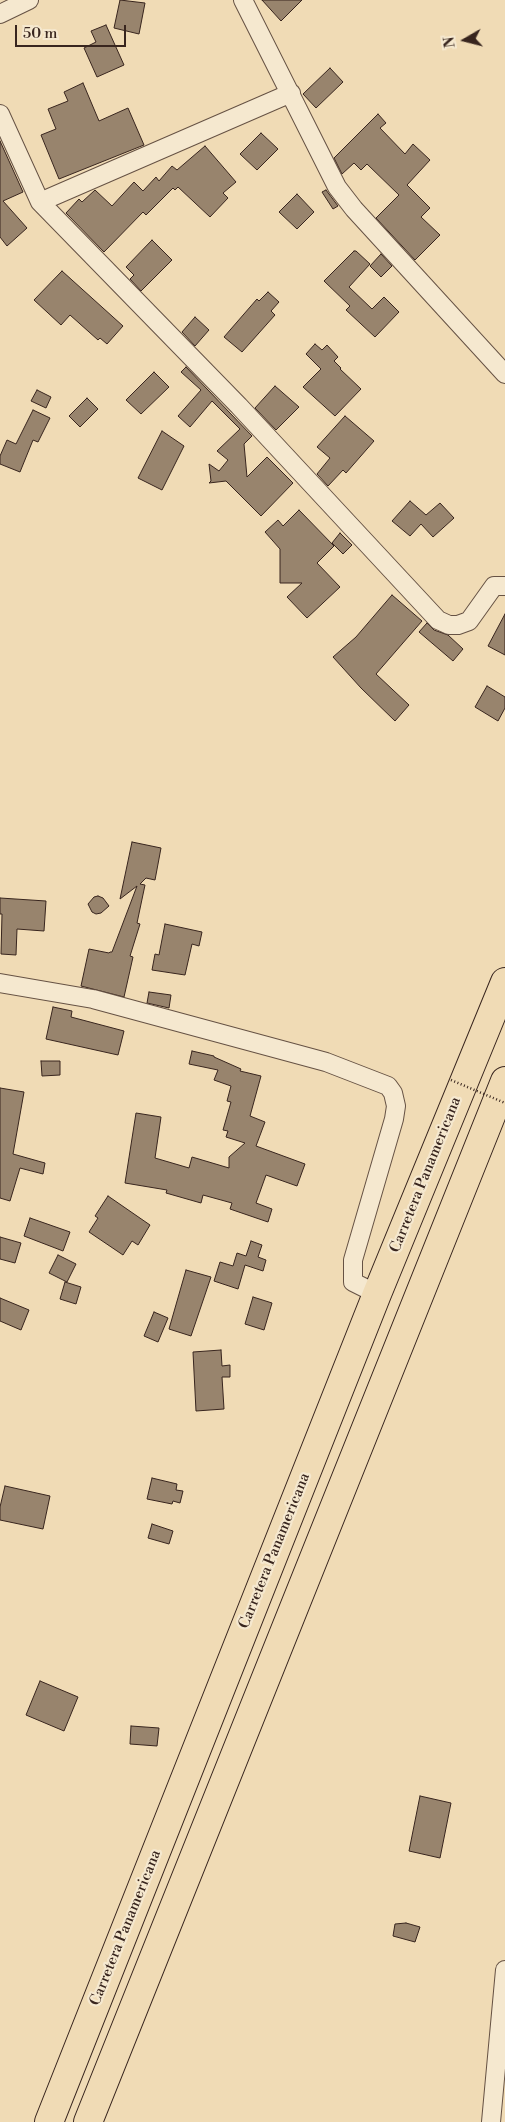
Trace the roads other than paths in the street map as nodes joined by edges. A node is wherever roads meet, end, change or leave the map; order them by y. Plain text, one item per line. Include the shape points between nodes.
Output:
1 (29, 0) edge
2 (243, 0) edge
3 (0, 14) edge
4 (291, 93) junction
5 (0, 114) edge
6 (40, 202) junction
7 (505, 374) edge
8 (505, 586) edge
9 (505, 982) edge
10 (0, 983) edge
11 (505, 1080) edge
12 (436, 1154) junction
13 (429, 1272) junction
14 (377, 1294) junction
15 (350, 1466) junction
16 (505, 1970) edge
17 (49, 2122) edge
18 (88, 2122) edge
19 (491, 2122) edge

1 - 3 street
2 - 4 street
4 - 6 street
4 - 7 street via 337,187
5 - 6 street
6 - 8 street via 239,406 438,620 449,625 469,621 494,586
9 - 12 highway, Carretera Panamericana
10 - 14 street via 93,999 326,1062 388,1086 396,1106 394,1119 353,1260 353,1282
11 - 13 highway
12 - 13 highway via 433,1190 399,1272 397,1289 405,1293 415,1291
12 - 14 highway, Carretera Panamericana
13 - 15 highway
14 - 15 highway via 397,1295 401,1303 357,1434
14 - 17 highway, Carretera Panamericana
15 - 18 highway
16 - 19 street

